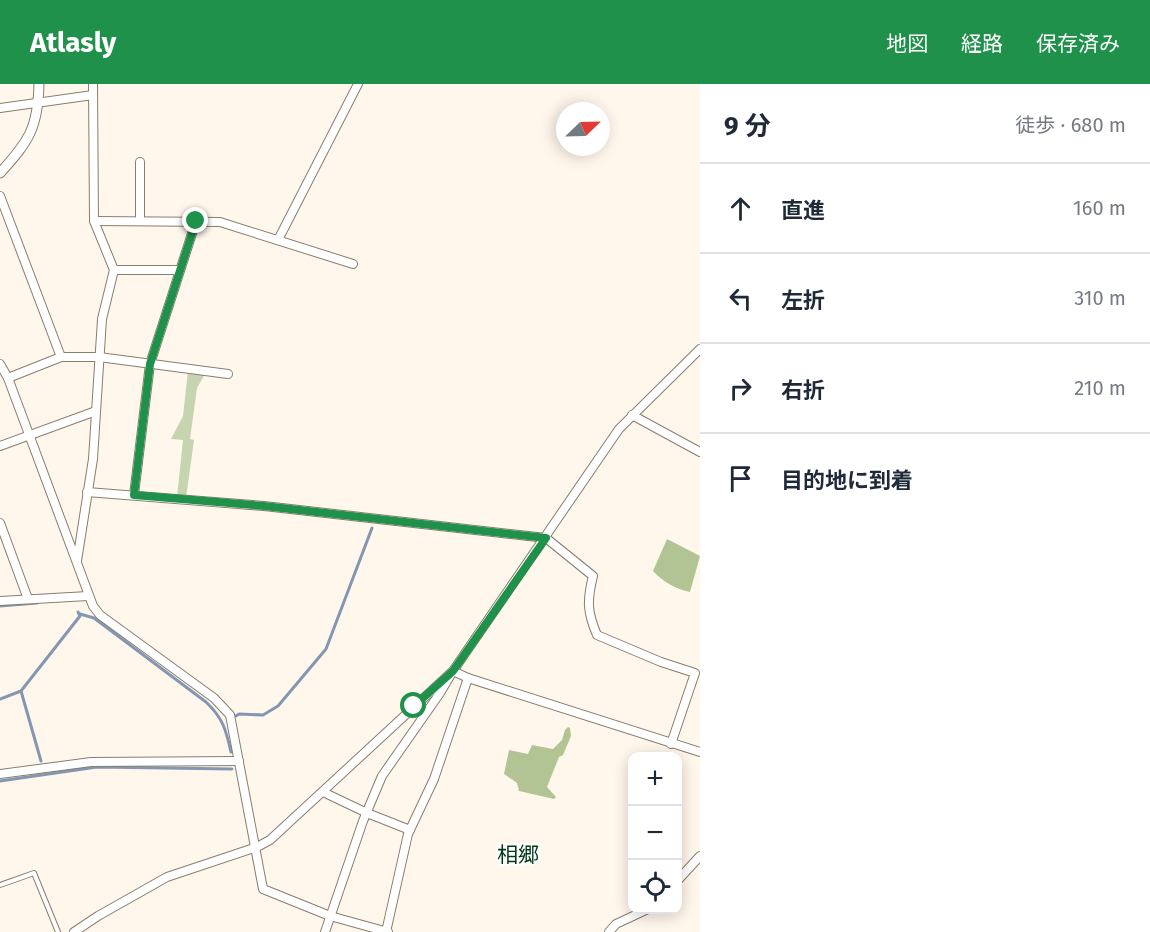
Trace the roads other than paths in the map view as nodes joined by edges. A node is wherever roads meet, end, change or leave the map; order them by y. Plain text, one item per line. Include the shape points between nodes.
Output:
1 (39, 84) edge
2 (93, 84) edge
3 (358, 84) edge
4 (93, 96) junction
5 (39, 103) junction
6 (0, 108) edge
7 (141, 162) dead end
8 (0, 173) edge
9 (0, 196) edge
10 (94, 221) junction
11 (140, 221) junction
12 (196, 221) junction
13 (278, 240) junction
14 (353, 264) dead end
15 (114, 270) junction
16 (180, 270) junction
17 (700, 348) edge
18 (61, 357) junction
19 (99, 357) junction
20 (0, 364) edge
21 (150, 364) junction
22 (228, 374) dead end
23 (8, 378) junction
24 (96, 411) junction
25 (632, 415) junction
26 (29, 435) junction
27 (0, 446) edge
28 (700, 452) edge
29 (87, 492) junction
30 (134, 495) junction
31 (0, 523) edge
32 (546, 538) junction
33 (76, 564) junction
34 (88, 596) junction
35 (28, 599) junction
36 (0, 601) edge
37 (453, 671) junction
38 (468, 678) junction
39 (671, 744) junction
40 (700, 752) edge
41 (239, 761) junction
42 (0, 774) edge
43 (323, 792) junction
44 (367, 813) junction
45 (410, 830) junction
46 (257, 847) junction
47 (700, 856) edge
48 (682, 876) edge
49 (0, 885) edge
50 (636, 914) edge
51 (330, 916) junction
52 (58, 932) edge
53 (74, 932) edge
54 (325, 932) edge
55 (387, 932) edge
56 (609, 932) edge

1 - 5 street
2 - 4 street
3 - 13 street
4 - 5 street
4 - 10 street
5 - 6 street
5 - 8 street via 32,132
7 - 11 street
9 - 18 street
10 - 11 street
10 - 15 street
11 - 12 street
12 - 13 street via 220,222
12 - 16 street
13 - 14 street
15 - 16 street
15 - 19 street via 102,319
16 - 21 street
17 - 25 street
18 - 19 street
18 - 23 street
19 - 21 street
19 - 24 street
20 - 23 street
21 - 22 street
21 - 30 street
23 - 26 street
24 - 26 street
24 - 29 street
25 - 28 street
25 - 32 street
26 - 27 street
26 - 33 street
29 - 30 street
29 - 33 street
30 - 32 street
31 - 35 street
32 - 37 street
32 - 39 street via 593,576 587,599 597,634 695,673
33 - 34 street
34 - 35 street
34 - 41 street via 100,615 214,698 230,715
35 - 36 street
37 - 38 street
37 - 43 street
37 - 44 street via 382,776
38 - 39 street
38 - 45 street via 434,779
39 - 40 street
41 - 42 street via 91,762
41 - 46 street
43 - 44 street
43 - 46 street
44 - 45 street
44 - 51 street
45 - 55 street
46 - 51 street via 263,889
46 - 53 street via 167,877
47 - 48 street
49 - 52 lane via 34,873
50 - 56 street
51 - 54 street
51 - 55 street

